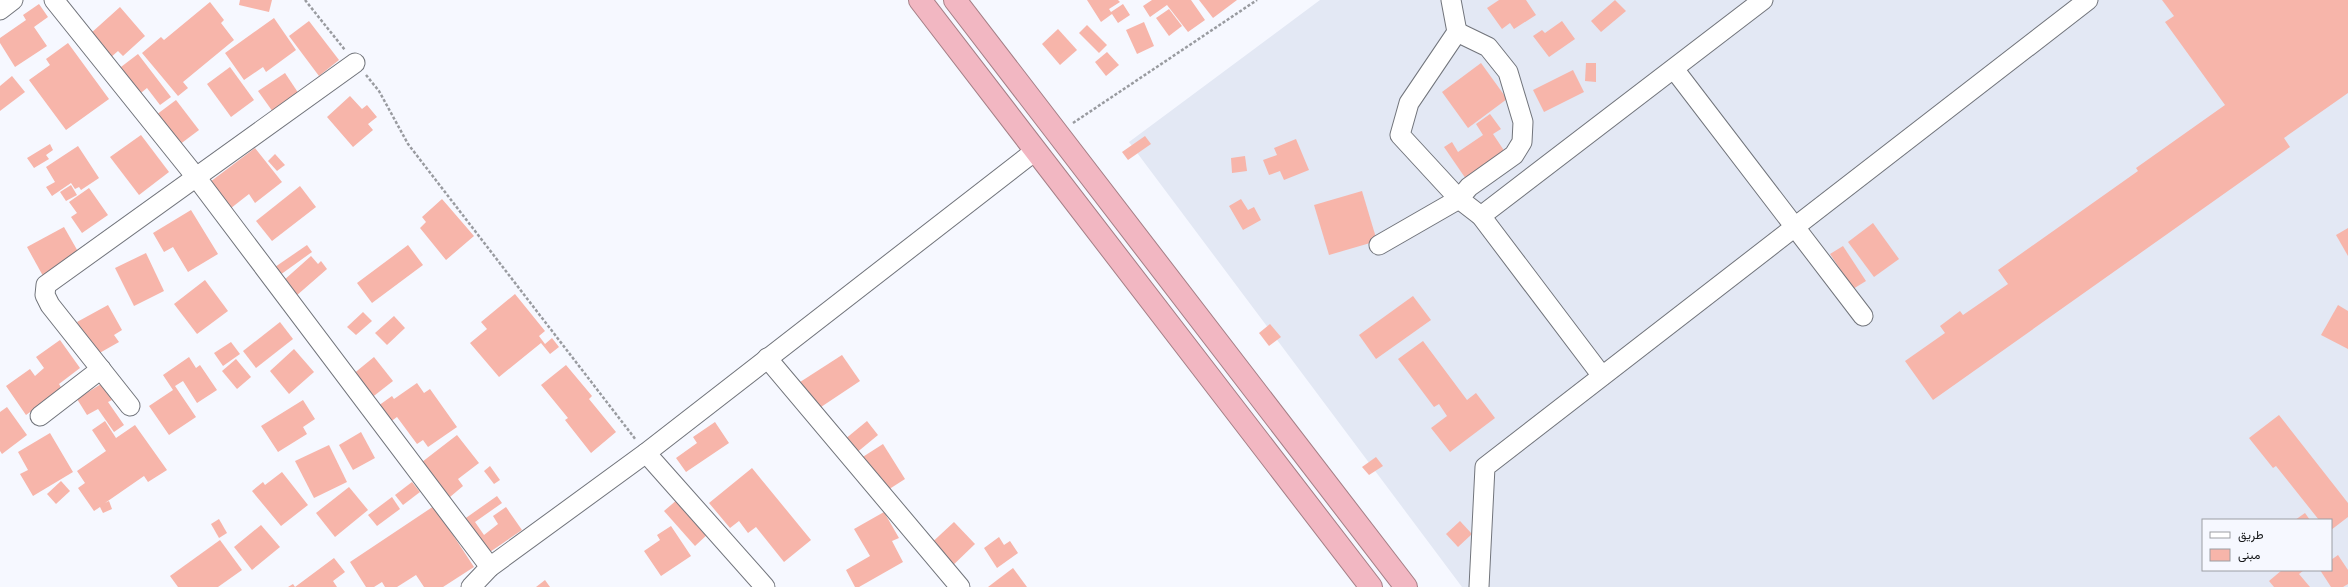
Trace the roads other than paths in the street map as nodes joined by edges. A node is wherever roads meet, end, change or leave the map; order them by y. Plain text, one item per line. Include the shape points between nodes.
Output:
1 (13, 0) edge
2 (54, 0) edge
3 (920, 0) edge
4 (955, 0) edge
5 (1451, 0) edge
6 (1763, 0) edge
7 (2088, 0) edge
8 (0, 10) edge
9 (1457, 32) junction
10 (355, 63) road end
11 (1674, 69) junction
12 (1035, 151) junction
13 (196, 177) junction
14 (1459, 199) junction
15 (1481, 216) junction
16 (1796, 226) junction
17 (1380, 245) dead end
18 (1863, 316) dead end
19 (767, 358) junction
20 (101, 369) junction
21 (1602, 376) junction
22 (130, 406) dead end
23 (40, 416) dead end
24 (646, 453) junction
25 (490, 567) junction
26 (471, 587) edge
27 (765, 587) edge
28 (960, 587) edge
29 (1371, 587) edge
30 (1406, 587) edge
31 (1479, 587) edge

1 - 8 street
2 - 13 street
3 - 12 highway
4 - 30 highway
5 - 9 street
6 - 11 street
7 - 16 street
9 - 14 street via 1409,103 1400,135
9 - 14 street via 1488,47 1508,72 1523,122 1522,142 1514,155 1469,187
10 - 13 street
11 - 15 street
11 - 16 street
12 - 19 street
12 - 29 highway
13 - 20 street via 46,285 44,295 50,305
13 - 25 street
14 - 15 street
14 - 17 street
15 - 21 street
16 - 18 street
16 - 21 street
19 - 24 street
19 - 28 street
20 - 22 street
20 - 23 street
21 - 31 street via 1485,467
24 - 25 street
24 - 27 street
25 - 26 street

